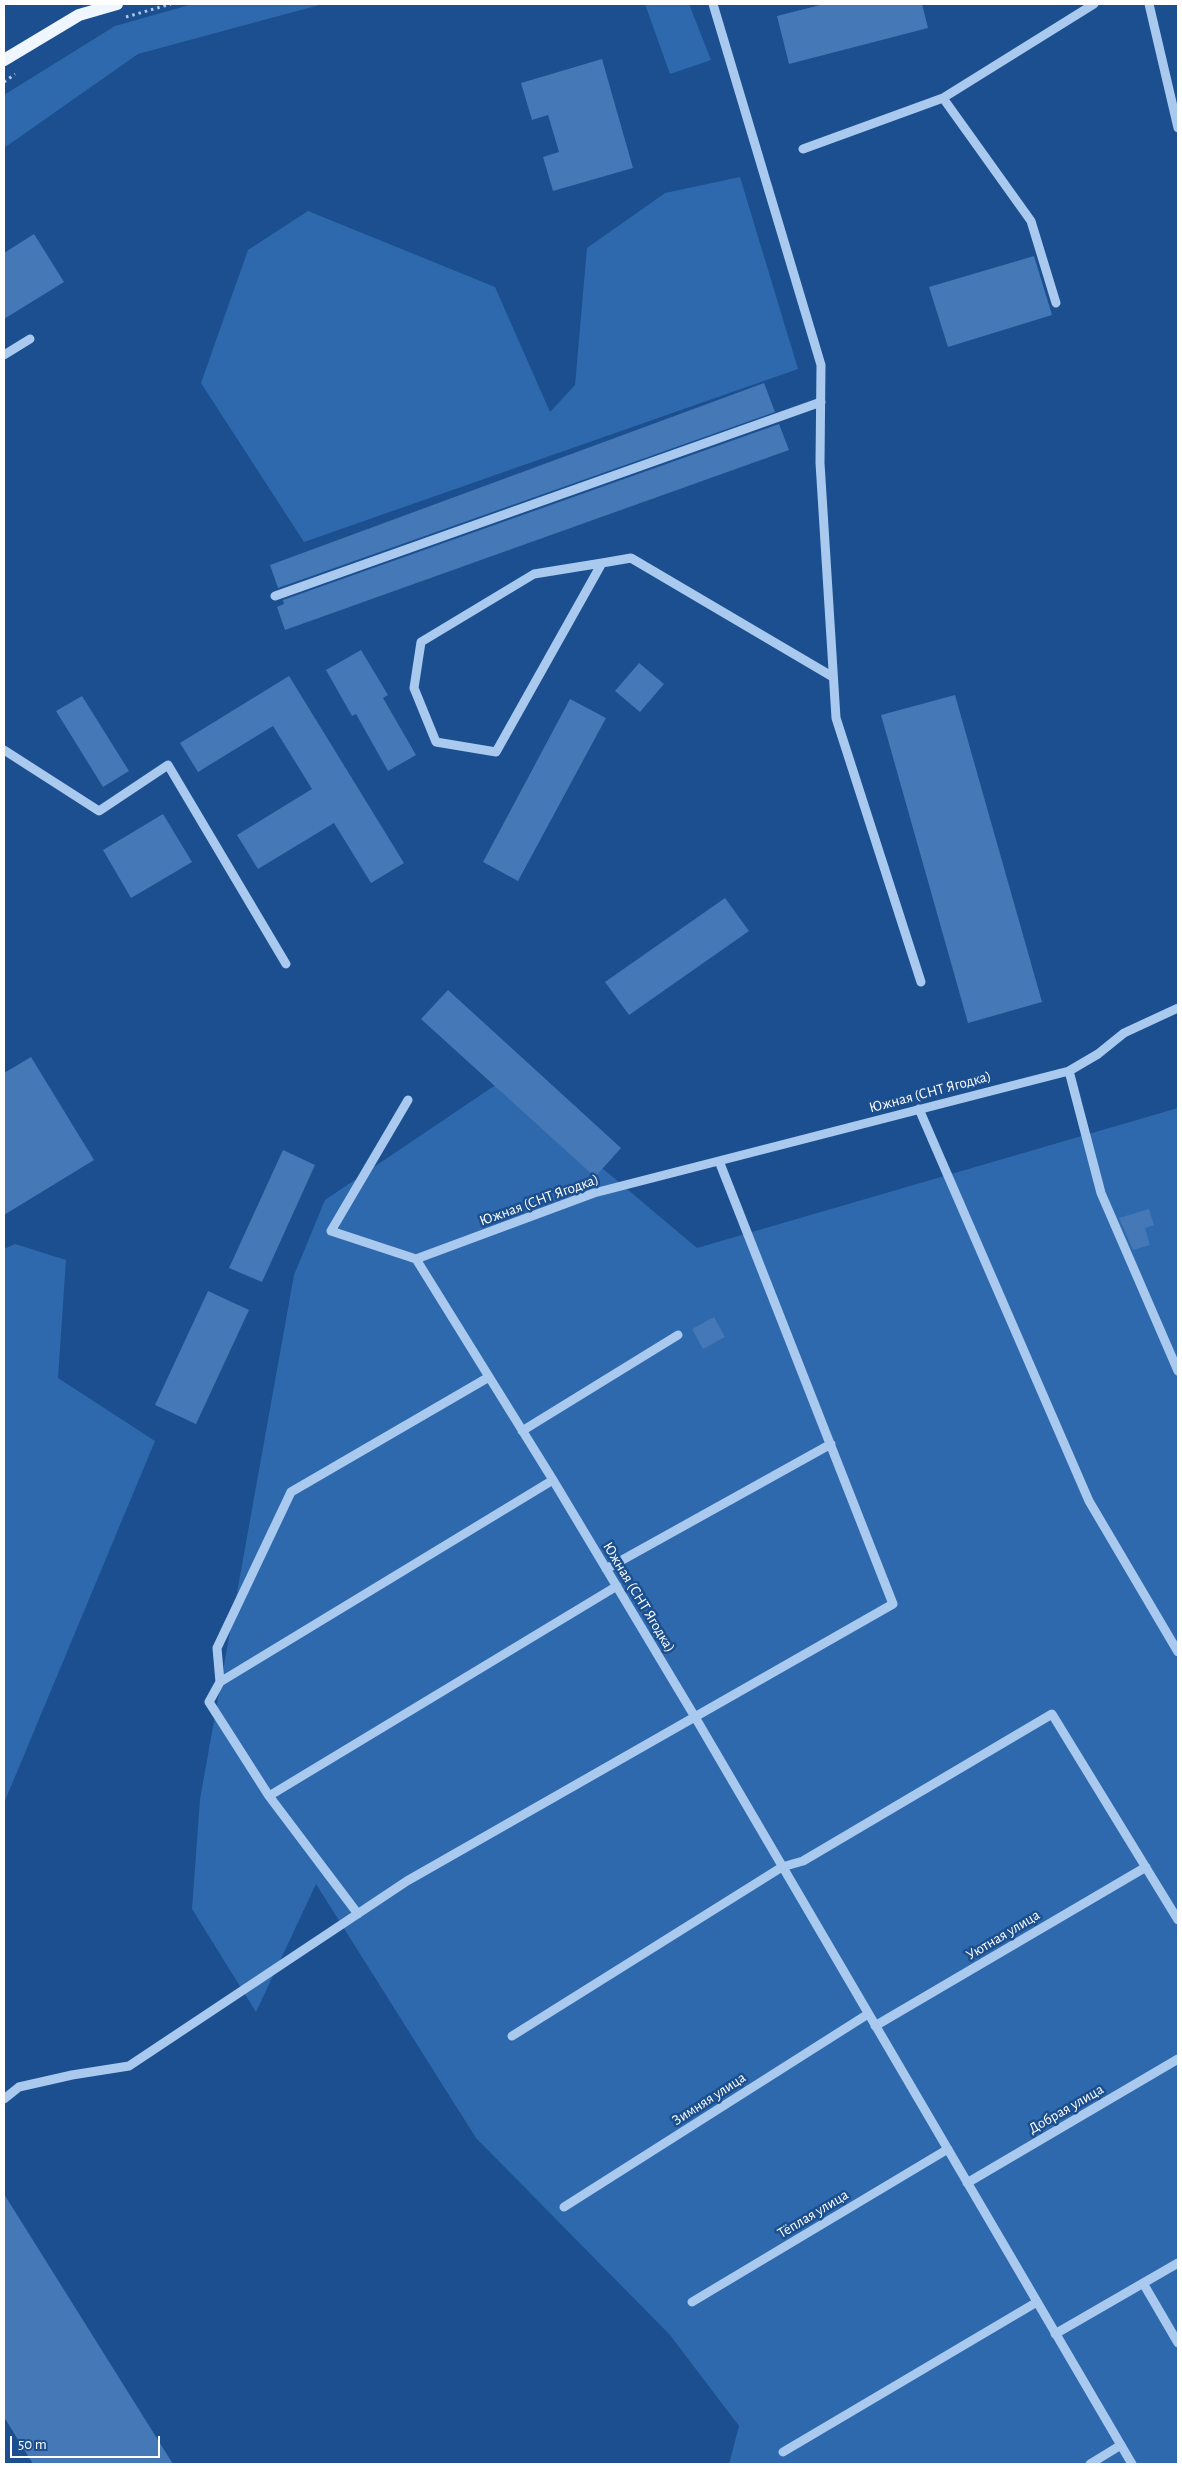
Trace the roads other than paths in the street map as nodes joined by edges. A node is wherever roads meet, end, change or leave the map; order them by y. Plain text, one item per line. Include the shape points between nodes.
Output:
1 (117, 4) edge
2 (713, 4) edge
3 (1094, 4) edge
4 (1149, 4) edge
5 (4, 60) edge
6 (1174, 95) edge
7 (943, 98) junction
8 (1178, 128) edge
9 (803, 149) dead end
10 (1056, 303) dead end
11 (30, 339) dead end
12 (4, 355) edge
13 (821, 402) junction
14 (602, 563) junction
15 (276, 596) dead end
16 (833, 677) junction
17 (4, 750) edge
18 (286, 964) dead end
19 (921, 982) dead end
20 (1178, 1008) edge
21 (1069, 1070) junction
22 (408, 1100) dead end
23 (919, 1109) junction
24 (719, 1161) junction
25 (416, 1259) junction
26 (678, 1335) dead end
27 (1178, 1371) edge
28 (489, 1377) junction
29 (522, 1431) junction
30 (830, 1444) junction
31 (553, 1480) junction
32 (606, 1569) junction
33 (616, 1586) junction
34 (1178, 1652) edge
35 (220, 1682) junction
36 (695, 1717) junction
37 (269, 1796) junction
38 (782, 1866) junction
39 (1146, 1867) junction
40 (358, 1914) junction
41 (1178, 1920) edge
42 (868, 2014) junction
43 (875, 2026) junction
44 (512, 2036) dead end
45 (1178, 2059) edge
46 (4, 2099) edge
47 (948, 2149) junction
48 (967, 2183) junction
49 (564, 2207) dead end
50 (1178, 2263) edge
51 (1143, 2283) junction
52 (692, 2302) dead end
53 (1037, 2302) junction
54 (1055, 2334) junction
55 (1178, 2343) edge
56 (1121, 2445) junction
57 (783, 2452) dead end
58 (1090, 2464) edge
59 (1132, 2464) edge

1 - 5 main road via 79,15
2 - 13 street via 821,365
3 - 7 street
4 - 6 street
6 - 8 street
7 - 9 street
7 - 10 street via 1031,221
11 - 12 street
13 - 15 street
13 - 16 street via 820,463
14 - 14 street via 534,574 421,642 414,688 436,742 496,752
14 - 16 street via 631,558
16 - 19 street via 836,718
17 - 18 street via 98,811 168,765
20 - 21 street, Южная (СНТ Ягодка) via 1124,1033 1098,1054
21 - 23 street, Южная (СНТ Ягодка)
21 - 27 street via 1101,1193
22 - 25 street via 331,1231
23 - 24 street, Южная (СНТ Ягодка)
23 - 34 street via 1089,1502
24 - 25 street, Южная (СНТ Ягодка) via 594,1193
24 - 30 street
25 - 28 street, Южная (СНТ Ягодка)
26 - 29 street
28 - 29 street, Южная (СНТ Ягодка)
28 - 35 street via 291,1492 217,1648
29 - 31 street, Южная (СНТ Ягодка)
30 - 32 street
30 - 36 street via 894,1604
31 - 32 street, Южная (СНТ Ягодка)
31 - 35 street
32 - 33 street, Южная (СНТ Ягодка)
33 - 36 street, Южная (СНТ Ягодка)
33 - 37 street
35 - 37 street via 208,1702
36 - 38 street, Южная (СНТ Ягодка)
36 - 40 street via 407,1881
37 - 40 street
38 - 39 street via 803,1861 1052,1714
38 - 42 street, Южная (СНТ Ягодка)
38 - 44 street
39 - 41 street
39 - 43 street, Уютная улица
40 - 46 street via 128,2066 19,2087
42 - 43 street, Южная (СНТ Ягодка)
42 - 49 street, Зимняя улица
43 - 47 street, Южная (СНТ Ягодка)
45 - 48 street, Добрая улица
47 - 48 street, Южная (СНТ Ягодка)
47 - 52 street, Тёплая улица
48 - 53 street, Южная (СНТ Ягодка)
50 - 51 street
51 - 54 street
51 - 55 street
53 - 54 street, Южная (СНТ Ягодка)
53 - 57 street
54 - 56 street, Южная (СНТ Ягодка)
56 - 58 street
56 - 59 street, Южная (СНТ Ягодка)

